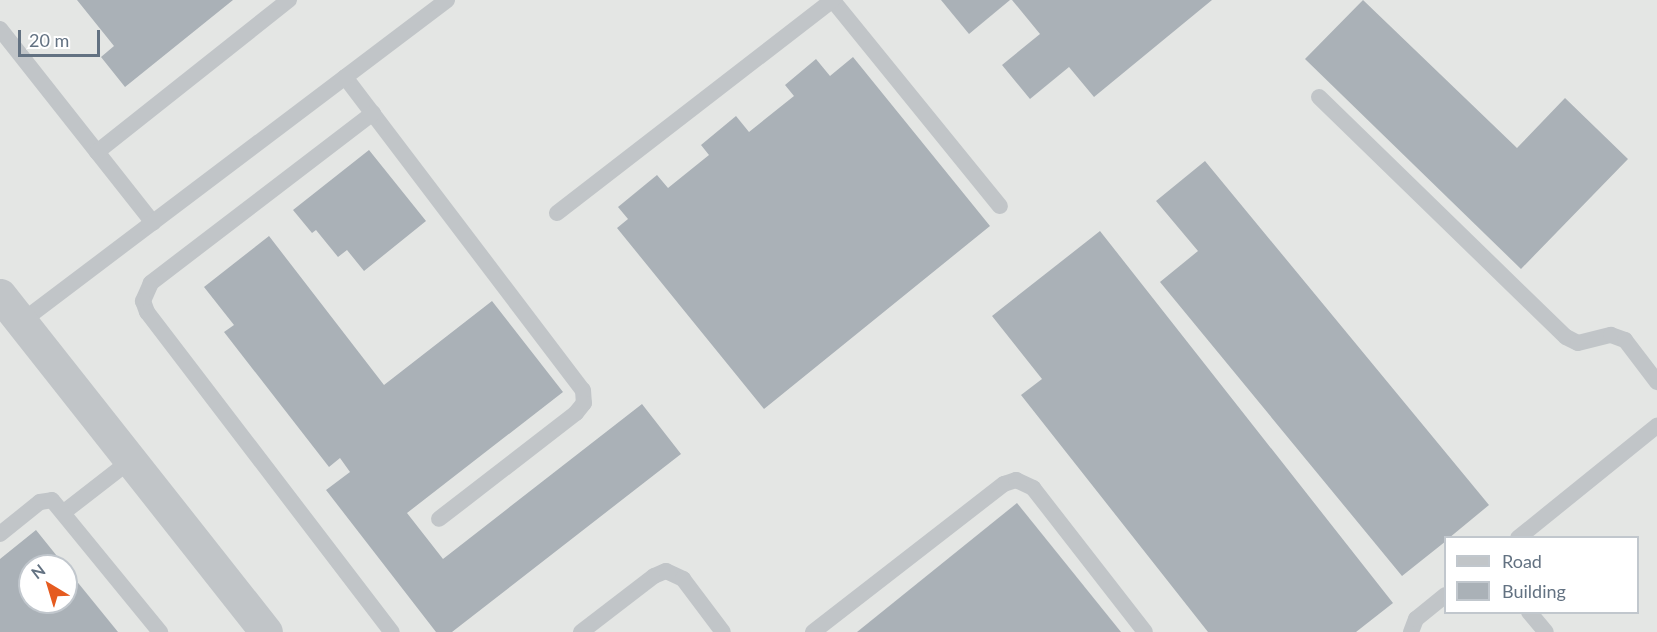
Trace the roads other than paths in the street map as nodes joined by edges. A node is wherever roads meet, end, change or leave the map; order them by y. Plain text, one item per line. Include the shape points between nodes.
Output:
1 (289, 0) edge
2 (447, 0) edge
3 (834, 1) edge
4 (0, 29) edge
5 (345, 77) junction
6 (1320, 97) dead end
7 (373, 113) junction
8 (97, 152) junction
9 (1000, 206) dead end
10 (558, 213) dead end
11 (153, 223) junction
12 (0, 295) edge
13 (21, 322) junction
14 (1657, 382) edge
15 (1657, 426) edge
16 (130, 460) junction
17 (64, 512) junction
18 (438, 519) dead end
19 (0, 534) edge
20 (1519, 536) edge
21 (1444, 597) edge
22 (1531, 614) edge
23 (160, 632) edge
24 (266, 632) edge
25 (392, 632) edge
26 (581, 632) edge
27 (723, 632) edge
28 (813, 632) edge
29 (1145, 632) edge
30 (1411, 632) edge
31 (1546, 632) edge

1 - 8 lane
2 - 5 lane
3 - 9 lane
3 - 10 lane
4 - 8 lane
5 - 7 lane
5 - 11 lane
6 - 14 lane via 1566,337 1578,343 1611,335 1625,340
7 - 18 lane via 580,384 585,396 576,413
7 - 25 lane via 151,283 143,300 147,312
8 - 11 lane
11 - 13 lane
12 - 13 street
13 - 16 street
15 - 20 lane
16 - 17 lane
16 - 24 street
17 - 19 lane via 52,500 40,502
17 - 23 lane
21 - 30 lane via 1416,619
22 - 31 lane
26 - 27 lane via 654,576 666,572 683,579
28 - 29 lane via 1004,484 1016,480 1033,488

